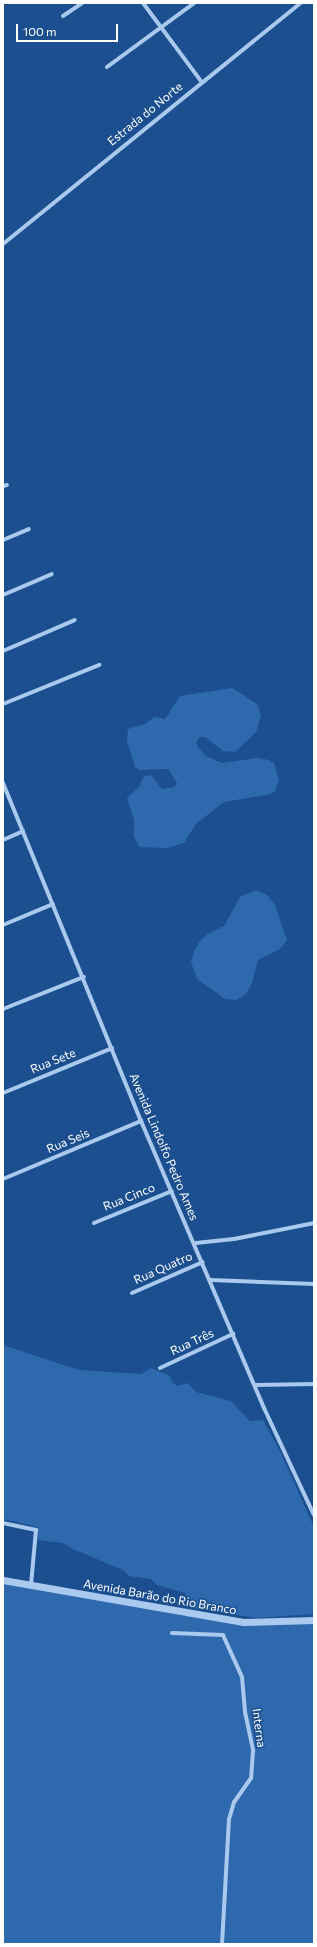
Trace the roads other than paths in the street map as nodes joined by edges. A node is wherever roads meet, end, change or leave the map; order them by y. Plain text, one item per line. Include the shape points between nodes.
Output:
1 (82, 3) edge
2 (143, 3) edge
3 (194, 3) edge
4 (301, 3) edge
5 (63, 16) dead end
6 (161, 27) junction
7 (107, 67) dead end
8 (201, 81) junction
9 (3, 244) edge
10 (29, 529) dead end
11 (3, 540) edge
12 (52, 574) dead end
13 (3, 595) edge
14 (76, 620) dead end
15 (3, 651) edge
16 (99, 665) dead end
17 (3, 704) edge
18 (3, 783) edge
19 (23, 831) junction
20 (3, 840) edge
21 (53, 904) junction
22 (3, 925) edge
23 (84, 977) junction
24 (3, 1009) edge
25 (112, 1048) junction
26 (3, 1093) edge
27 (141, 1121) junction
28 (3, 1179) edge
29 (172, 1191) junction
30 (94, 1222) dead end
31 (314, 1223) edge
32 (196, 1243) junction
33 (203, 1262) junction
34 (211, 1280) junction
35 (314, 1284) edge
36 (132, 1293) dead end
37 (233, 1334) junction
38 (160, 1368) dead end
39 (314, 1384) edge
40 (255, 1385) junction
41 (314, 1515) edge
42 (3, 1523) edge
43 (3, 1580) edge
44 (31, 1585) junction
45 (314, 1620) edge
46 (172, 1633) dead end
47 (222, 1944) edge

1 - 5 street
2 - 6 street
3 - 6 street
4 - 8 street, Estrada do Norte
6 - 7 street
6 - 8 street
8 - 9 street, Estrada do Norte
10 - 11 street
12 - 13 street
14 - 15 street
16 - 17 street
18 - 19 street, Avenida Lindolfo Pedro Ames
19 - 20 street
19 - 21 street, Avenida Lindolfo Pedro Ames
21 - 22 street
21 - 23 street, Avenida Lindolfo Pedro Ames
23 - 24 street
23 - 25 street, Avenida Lindolfo Pedro Ames
25 - 26 street, Rua Sete
25 - 27 street, Avenida Lindolfo Pedro Ames
27 - 28 street, Rua Seis
27 - 29 street, Avenida Lindolfo Pedro Ames
29 - 30 street, Rua Cinco
29 - 32 street, Avenida Lindolfo Pedro Ames
31 - 32 street via 234,1239
32 - 33 street, Avenida Lindolfo Pedro Ames
33 - 34 street, Avenida Lindolfo Pedro Ames
33 - 36 street, Rua Quatro
34 - 35 street
34 - 37 street, Avenida Lindolfo Pedro Ames
37 - 38 street, Rua Três
37 - 40 street, Avenida Lindolfo Pedro Ames
39 - 40 street
40 - 41 street, Avenida Lindolfo Pedro Ames
42 - 44 street via 36,1530
43 - 44 street, Avenida Barão do Rio Branco
44 - 45 street, Avenida Barão do Rio Branco via 242,1622
46 - 47 street, Interna via 223,1635 242,1676 245,1712 253,1751 251,1778 234,1802 229,1819

